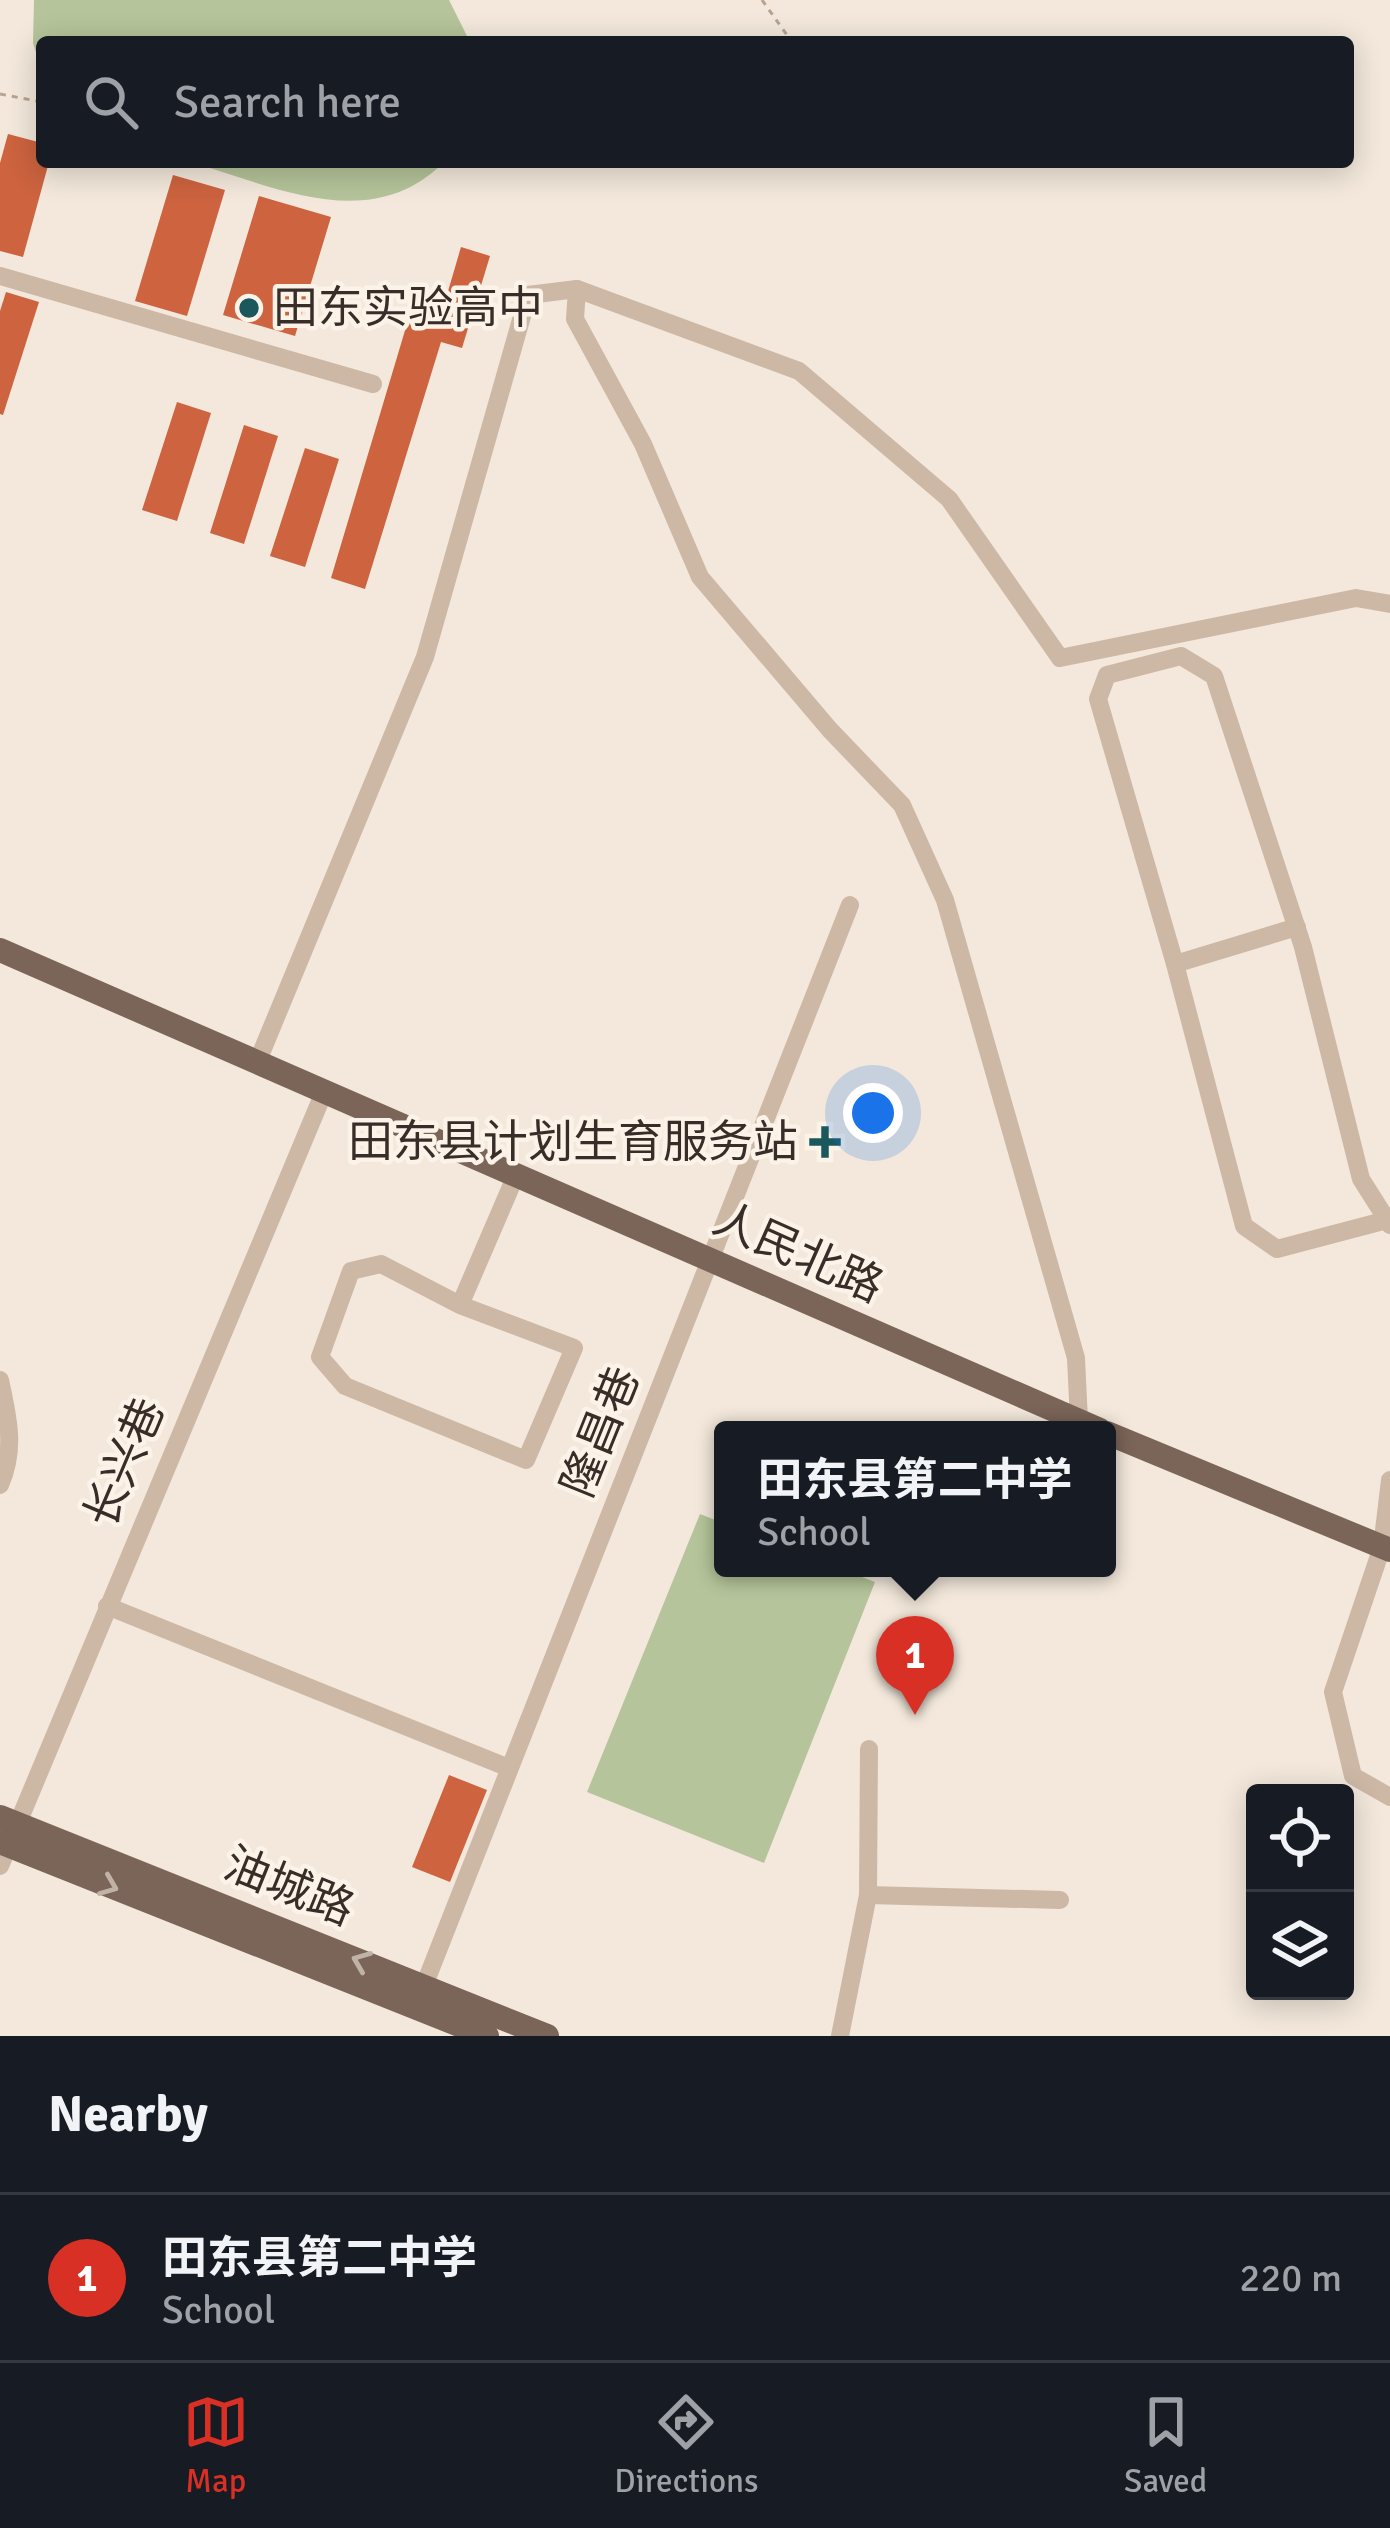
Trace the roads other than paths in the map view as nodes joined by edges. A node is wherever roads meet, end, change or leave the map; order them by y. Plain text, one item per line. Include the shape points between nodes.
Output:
1 (0, 276) edge
2 (577, 289) junction
3 (373, 384) dead end
4 (1390, 604) edge
5 (850, 905) dead end
6 (1297, 927) junction
7 (0, 950) edge
8 (1175, 964) junction
9 (257, 1063) junction
10 (324, 1092) junction
11 (516, 1175) junction
12 (1388, 1222) edge
13 (712, 1261) junction
14 (460, 1305) junction
15 (0, 1380) edge
16 (1079, 1421) edge
17 (1093, 1421) edge
18 (1116, 1437) edge
19 (1390, 1480) edge
20 (0, 1485) edge
21 (1386, 1549) edge
22 (107, 1606) junction
23 (869, 1749) dead end
24 (509, 1768) junction
25 (1390, 1797) edge
26 (5, 1839) edge
27 (868, 1895) junction
28 (1060, 1900) dead end
29 (424, 1987) junction
30 (487, 2036) edge
31 (547, 2036) edge
32 (840, 2036) edge

1 - 3 street
2 - 4 street via 800,371 949,499 1060,658 1357,598
2 - 9 street via 528,295 425,656
2 - 17 street via 575,319 643,444 700,577 902,805 945,900
5 - 13 street, 隆昌巷
6 - 8 street
6 - 8 street via 1214,676 1180,656 1107,675 1098,699
6 - 12 street via 1361,1179
7 - 9 main road, 人民北路
8 - 12 street via 1244,1226 1277,1249
9 - 10 main road, 人民北路
10 - 11 main road, 人民北路
10 - 22 street, 长兴巷
11 - 13 main road, 人民北路
11 - 14 street
13 - 16 main road, 人民北路
13 - 24 street, 隆昌巷
14 - 14 street via 574,1348 526,1460 345,1386 320,1357 351,1271 381,1264
15 - 20 street via 12,1434
18 - 21 main road, 人民北路
19 - 21 street
21 - 25 street via 1333,1692 1353,1776
22 - 24 street
22 - 26 street, 长兴巷
23 - 27 street
24 - 29 street, 隆昌巷
29 -> 26 main road, 油城路
26 -> 30 main road, 油城路
27 - 28 street
27 - 32 street
29 - 31 main road, 油城路

